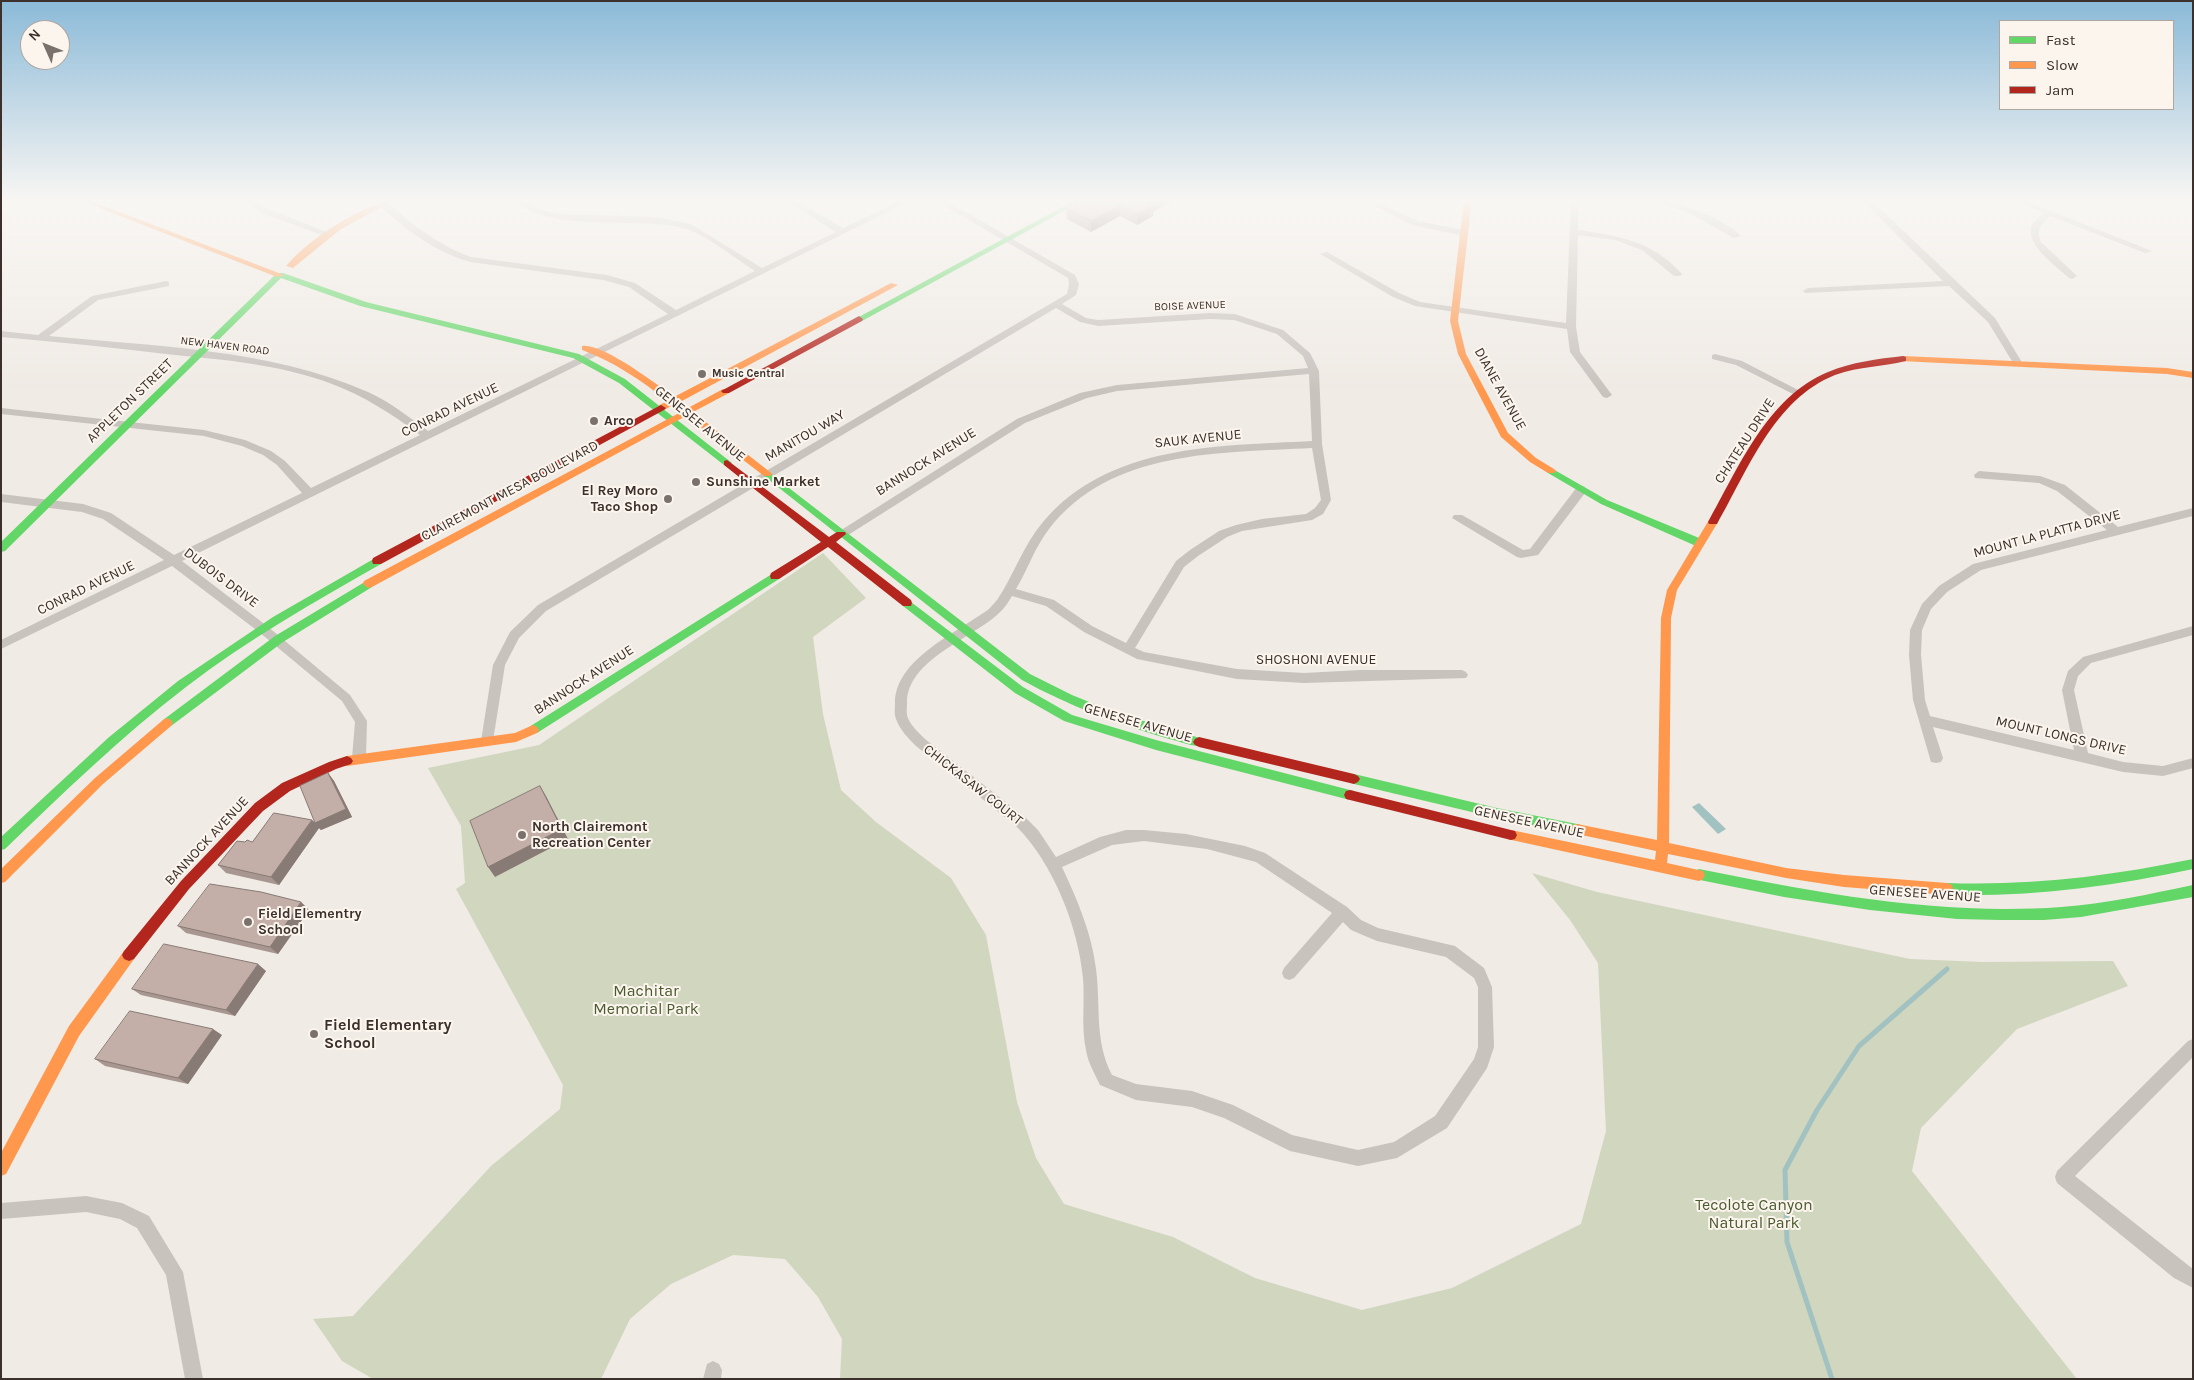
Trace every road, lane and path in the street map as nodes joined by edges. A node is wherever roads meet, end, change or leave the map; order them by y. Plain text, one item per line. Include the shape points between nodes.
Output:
1 (249, 263) edge
2 (282, 263) edge
3 (293, 263) edge
4 (503, 263) edge
5 (749, 263) edge
6 (779, 263) edge
7 (961, 263) edge
8 (1050, 263) edge
9 (1340, 263) edge
10 (1461, 263) edge
11 (1574, 263) edge
12 (1664, 263) edge
13 (1931, 263) edge
14 (2059, 263) edge
15 (290, 266) junction
16 (762, 272) junction
17 (1677, 274) dead end
18 (280, 275) junction
19 (2072, 276) dead end
20 (902, 281) dead end
21 (1951, 283) junction
22 (166, 284) dead end
23 (1808, 291) dead end
24 (1057, 306) junction
25 (1456, 310) junction
26 (675, 314) junction
27 (1571, 327) junction
28 (1, 334) edge
29 (40, 338) junction
30 (597, 352) junction
31 (200, 354) junction
32 (1714, 357) dead end
33 (584, 359) junction
34 (2018, 364) junction
35 (1314, 371) junction
36 (2193, 375) edge
37 (1797, 392) junction
38 (1607, 395) dead end
39 (674, 402) junction
40 (659, 410) junction
41 (1, 411) edge
42 (686, 413) junction
43 (671, 420) junction
44 (126, 425) junction
45 (428, 436) junction
46 (1317, 444) junction
47 (1980, 475) dead end
48 (766, 476) junction
49 (752, 485) junction
50 (1581, 490) junction
51 (310, 494) junction
52 (1, 498) edge
53 (46, 503) junction
54 (2193, 512) edge
55 (1458, 518) dead end
56 (2115, 531) junction
57 (841, 534) junction
58 (828, 542) junction
59 (1700, 543) junction
60 (1, 548) edge
61 (174, 560) junction
62 (1008, 591) junction
63 (263, 629) junction
64 (964, 630) junction
65 (2193, 630) edge
66 (950, 639) junction
67 (277, 640) junction
68 (1, 646) edge
69 (1128, 649) junction
70 (1462, 676) dead end
71 (1924, 720) junction
72 (487, 741) junction
73 (2082, 757) junction
74 (359, 758) junction
75 (1936, 758) dead end
76 (2193, 763) edge
77 (1, 845) edge
78 (1663, 846) junction
79 (1056, 864) junction
80 (2193, 864) edge
81 (1660, 867) junction
82 (1, 878) edge
83 (2193, 891) edge
84 (1342, 912) junction
85 (1289, 973) dead end
86 (2193, 1046) edge
87 (1, 1169) edge
88 (1, 1211) edge
89 (2193, 1279) edge
90 (194, 1379) edge

1 - 18 main road, GENESEE AVENUE
2 - 15 main road, GENESEE AVENUE
3 - 15 main road
4 - 26 street via 604,277 632,285
5 - 16 street
6 - 16 street, CONRAD AVENUE
7 - 42 main road, CLAIREMONT MESA BOULEVARD
8 - 24 street, MANITOU WAY via 1072,277 1074,284 1071,295
9 - 25 street via 1396,296 1418,304
10 - 25 main road, DIANE AVENUE
11 - 27 street
12 - 17 street
13 - 21 street
14 - 19 street
15 - 18 street
15 - 30 main road, GENESEE AVENUE via 383,301
16 - 26 street, CONRAD AVENUE
18 - 31 main road, APPLETON STREET
18 - 33 main road, GENESEE AVENUE via 393,312
20 - 39 main road, CLAIREMONT MESA BOULEVARD
21 - 23 street
21 - 34 street via 1992,320
22 - 29 street via 95,298
24 - 35 street, BOISE AVENUE via 1083,320 1098,323 1210,316 1235,317 1263,324 1280,332 1307,355
24 - 48 street, MANITOU WAY
25 - 27 street
25 - 50 main road, DIANE AVENUE via 1454,321 1462,354 1504,435 1533,460
26 - 30 street, CONRAD AVENUE
27 - 38 street via 1575,352
28 - 29 street, NEW HAVEN ROAD
29 - 31 street, NEW HAVEN ROAD
30 - 33 street, CONRAD AVENUE
30 - 39 main road, GENESEE AVENUE via 636,374
31 - 44 main road, APPLETON STREET
31 - 45 street, NEW HAVEN ROAD via 280,366 336,381 405,416
32 - 37 street via 1739,363
33 - 40 main road, GENESEE AVENUE via 615,376
33 - 45 street, CONRAD AVENUE
34 - 36 main road, CHATEAU DRIVE
34 - 37 main road, CHATEAU DRIVE via 1923,359 1873,362 1828,374
35 - 46 street, BOISE AVENUE
35 - 57 street, BANNOCK AVENUE via 1117,388 1076,398 1021,421
37 - 59 main road, CHATEAU DRIVE via 1776,415
39 - 40 main road, CLAIREMONT MESA BOULEVARD
39 - 42 main road, GENESEE AVENUE
40 - 43 main road, GENESEE AVENUE
40 - 63 main road, CLAIREMONT MESA BOULEVARD via 369,565
41 - 44 street
42 - 43 main road, CLAIREMONT MESA BOULEVARD
42 - 48 main road, GENESEE AVENUE
43 - 49 main road, GENESEE AVENUE
43 - 67 main road, CLAIREMONT MESA BOULEVARD via 381,578
44 - 51 street via 204,433 245,443 281,464
44 - 53 main road, APPLETON STREET
45 - 51 street, CONRAD AVENUE
46 - 62 street, SAUK AVENUE via 1170,456 1144,461 1110,474 1082,489 1045,526
46 - 69 street, BOISE AVENUE via 1326,500 1319,511 1308,517 1240,528 1223,534 1194,553 1180,564
47 - 56 street via 2040,480 2061,488
48 - 49 street, MANITOU WAY
48 - 57 main road, GENESEE AVENUE
49 - 58 main road, GENESEE AVENUE
49 - 72 street, MANITOU WAY via 542,608 514,635 500,665
50 - 55 street via 1534,552 1522,554
50 - 59 main road, DIANE AVENUE
51 - 61 street, CONRAD AVENUE
52 - 53 street, DUBOIS DRIVE
53 - 60 main road, APPLETON STREET
53 - 61 street, DUBOIS DRIVE via 83,508 107,516
54 - 56 street, MOUNT LA PLATTA DRIVE
56 - 71 street, MOUNT LA PLATTA DRIVE via 1977,567 1943,589 1926,607 1916,630 1919,700
57 - 58 main road, BANNOCK AVENUE
57 - 64 main road, GENESEE AVENUE
58 - 66 main road, GENESEE AVENUE
58 - 72 main road, BANNOCK AVENUE via 533,730 516,737
59 - 78 main road, CHATEAU DRIVE via 1672,590 1666,618
61 - 63 street, DUBOIS DRIVE
61 - 68 street, CONRAD AVENUE
62 - 64 street, SAUK AVENUE via 995,610
62 - 69 street, SHOSHONI AVENUE via 1050,603 1088,629
63 - 67 street, DUBOIS DRIVE
63 - 77 main road, CLAIREMONT MESA BOULEVARD via 129,727 60,787
64 - 66 street, SAUK AVENUE
64 - 78 main road, GENESEE AVENUE via 1040,686 1108,718 1506,815
65 - 73 street via 2088,660 2072,674 2068,690
66 - 79 street, CHICKASAW COURT via 910,677 900,698 902,720 916,740 1032,832
66 - 81 main road, GENESEE AVENUE via 1038,703 1099,729 1484,829
67 - 74 street, DUBOIS DRIVE via 346,698 361,721
67 - 82 main road, CLAIREMONT MESA BOULEVARD via 149,736 83,795
69 - 70 street, SHOSHONI AVENUE via 1141,656 1237,674 1304,678
71 - 73 street, MOUNT LONGS DRIVE
71 - 75 street, MOUNT LA PLATTA DRIVE
72 - 74 main road, BANNOCK AVENUE
73 - 76 street, MOUNT LONGS DRIVE via 2123,767 2163,771
74 - 87 main road, BANNOCK AVENUE via 333,765 286,787 259,806 185,885 74,1031
78 - 80 main road, GENESEE AVENUE via 1792,873 1924,889 2063,888 2120,881
78 - 81 main road, CHATEAU DRIVE
79 - 84 street via 1112,839 1156,835 1260,857
79 - 84 street, CHICKASAW COURT via 1071,902 1089,969 1093,1053 1106,1080 1136,1092 1192,1099 1226,1110 1290,1143 1358,1158 1397,1150 1441,1122 1481,1063 1486,1047 1485,987 1479,973 1450,951 1377,934 1356,925
81 - 83 main road, GENESEE AVENUE via 1807,896 1940,913 2087,912 2152,903
84 - 85 street
86 - 89 street via 2063,1178
88 - 90 street via 86,1204 122,1211 143,1222 174,1272

